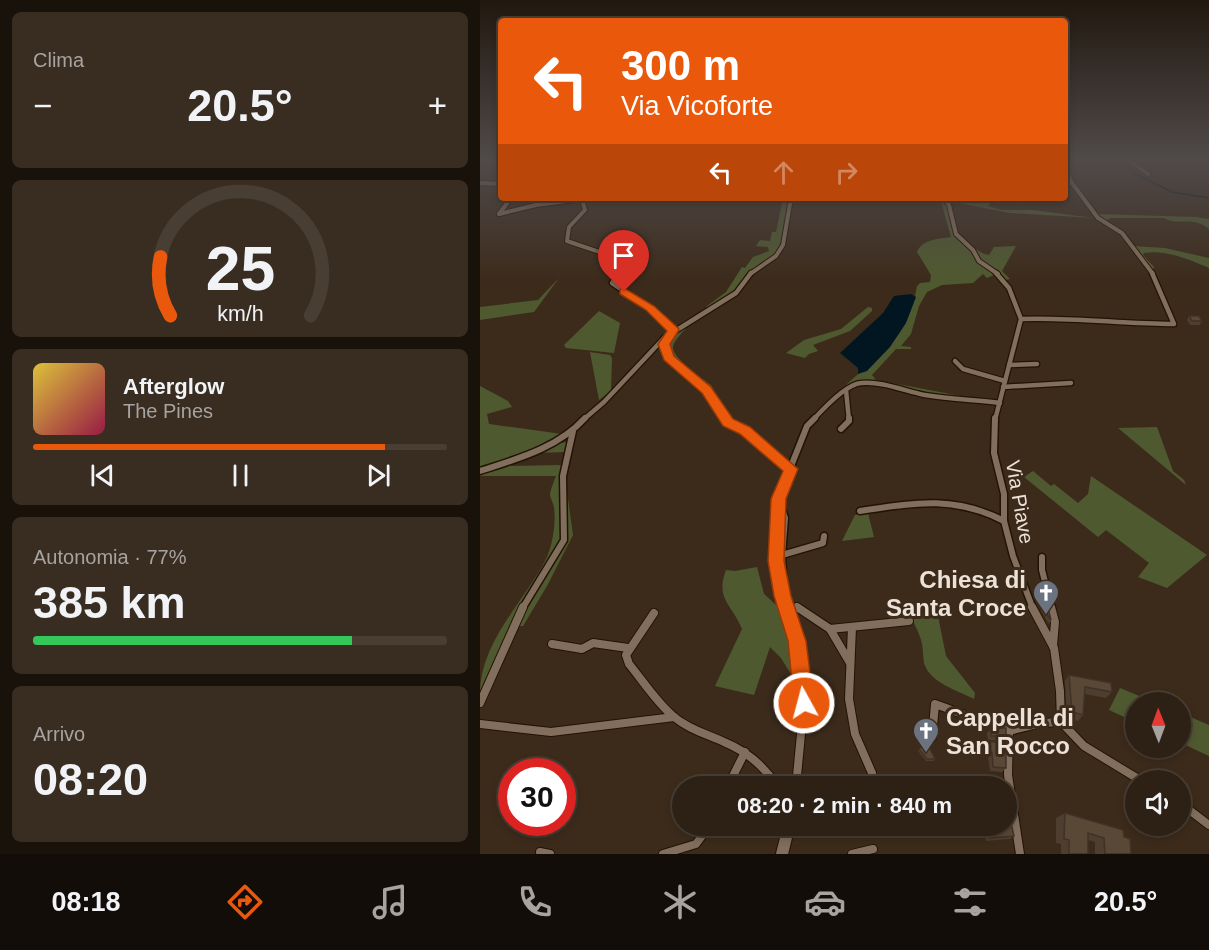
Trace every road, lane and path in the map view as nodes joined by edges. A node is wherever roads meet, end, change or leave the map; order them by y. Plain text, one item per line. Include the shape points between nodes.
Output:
1 (509, 201) edge
2 (565, 201) edge
3 (581, 201) edge
4 (790, 201) edge
5 (945, 201) edge
6 (1087, 201) edge
7 (574, 221) joint
8 (1021, 319) junction
9 (674, 330) junction
10 (955, 361) dead end
11 (1037, 364) dead end
12 (1009, 365) junction
13 (1071, 383) dead end
14 (1004, 384) junction
15 (846, 390) junction
16 (999, 403) junction
17 (841, 429) dead end
18 (573, 431) junction
19 (791, 469) junction
20 (480, 471) edge
21 (778, 499) junction
22 (860, 511) dead end
23 (1004, 521) junction
24 (824, 536) dead end
25 (782, 555) junction
26 (1042, 557) dead end
27 (784, 600) junction
28 (654, 613) dead end
29 (909, 621) dead end
30 (852, 627) junction
31 (830, 629) junction
32 (552, 644) dead end
33 (1053, 647) junction
34 (628, 648) junction
35 (850, 663) junction
36 (480, 703) edge
37 (674, 717) junction
38 (1061, 722) junction
39 (480, 724) edge
40 (1008, 729) junction
41 (932, 738) dead end
42 (745, 752) junction
43 (1125, 771) edge
44 (872, 773) dead end
45 (733, 776) edge
46 (771, 776) edge
47 (797, 776) edge
48 (1191, 811) edge
49 (1209, 825) edge
50 (704, 836) edge
51 (784, 836) edge
52 (788, 836) edge
53 (873, 849) dead end
54 (540, 852) dead end
55 (550, 854) edge
56 (663, 854) edge
57 (782, 854) edge
58 (852, 854) edge
59 (1020, 854) edge

1 - 2 street via 499,214
3 - 7 street via 585,210
4 - 9 street via 783,245 776,256 756,268 736,293
5 - 8 street via 956,234 1009,288
6 - 8 street via 1097,216 1122,233 1152,272 1173,325
7 - 9 street via 567,231 567,241 629,262 612,283 650,308
8 - 12 street, Via Piave
9 - 18 street
9 - 19 street via 664,344 668,358 707,390 728,423 745,430
10 - 14 street via 963,369
11 - 12 street
12 - 14 street, Via Piave
13 - 14 street
14 - 16 street, Via Piave
15 - 16 street via 870,384
15 - 17 street via 849,420
15 - 19 street via 807,426
16 - 23 street, Via Piave via 994,453 1004,494
18 - 20 street via 530,454
18 - 36 street via 563,476 562,546 516,619
19 - 21 street
21 - 25 street via 785,518
21 - 27 street via 776,561
22 - 23 street via 944,502 976,507
23 - 33 street, Via Piave via 1031,605
24 - 25 street via 823,543
25 - 27 street
26 - 33 street via 1055,622
27 - 31 street
27 - 47 street via 797,641 804,703
28 - 34 street
29 - 30 street
30 - 31 street
30 - 35 street
31 - 35 street
32 - 34 street via 582,649 593,643
33 - 38 street, Via Piave
34 - 37 street via 629,664
35 - 44 street via 849,699 855,734
37 - 39 street via 551,732
37 - 42 street via 704,736
38 - 40 street
38 - 43 street via 1084,746
40 - 41 street via 996,721 935,704
40 - 59 street via 1010,791
42 - 45 street
42 - 46 street
48 - 49 street
50 - 56 street via 695,847
51 - 57 street
52 - 57 street
53 - 58 street
54 - 55 street

